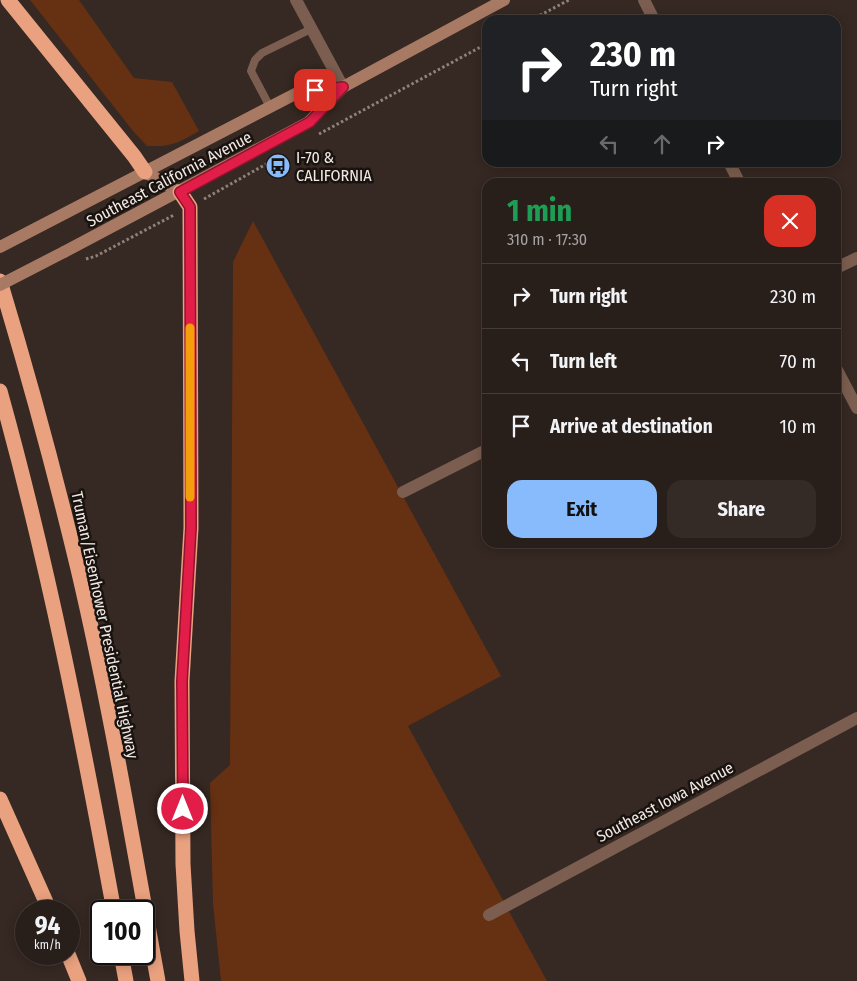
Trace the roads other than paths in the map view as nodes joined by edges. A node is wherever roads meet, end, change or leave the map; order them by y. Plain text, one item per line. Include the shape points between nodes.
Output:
1 (8, 0) edge
2 (296, 0) edge
3 (504, 0) edge
4 (644, 0) edge
5 (652, 15) edge
6 (311, 28) junction
7 (343, 87) junction
8 (270, 108) junction
9 (145, 172) junction
10 (180, 192) junction
11 (0, 247) edge
12 (857, 258) edge
13 (841, 266) edge
14 (0, 281) edge
15 (0, 286) edge
16 (841, 378) edge
17 (0, 391) edge
18 (857, 408) edge
19 (482, 452) edge
20 (403, 492) dead end
21 (857, 718) edge
22 (0, 799) edge
23 (45, 900) edge
24 (112, 900) edge
25 (489, 915) dead end
26 (72, 965) edge
27 (123, 965) edge
28 (79, 981) edge
29 (126, 981) edge
30 (158, 981) edge
31 (192, 981) edge

1 - 9 highway
2 - 6 street
3 - 7 main road, Southeast California Avenue
4 - 5 street
6 - 7 street
6 - 8 lane via 254,60 251,71
7 - 8 main road, Southeast California Avenue via 301,91
7 - 10 main road, Southeast California Avenue via 310,122
8 - 9 main road, Southeast California Avenue
9 - 10 main road
9 - 11 main road, Southeast California Avenue
10 - 15 main road, Southeast California Avenue, bridge
10 - 31 highway via 190,207 191,528 182,681 183,864
12 - 13 street
14 - 30 highway, Truman/Eisenhower Presidential Highway via 78,571 108,711
16 - 18 street
17 - 24 highway via 53,601
19 - 20 street
21 - 25 street, Southeast Iowa Avenue
22 - 23 highway
26 - 28 highway
27 - 29 highway

